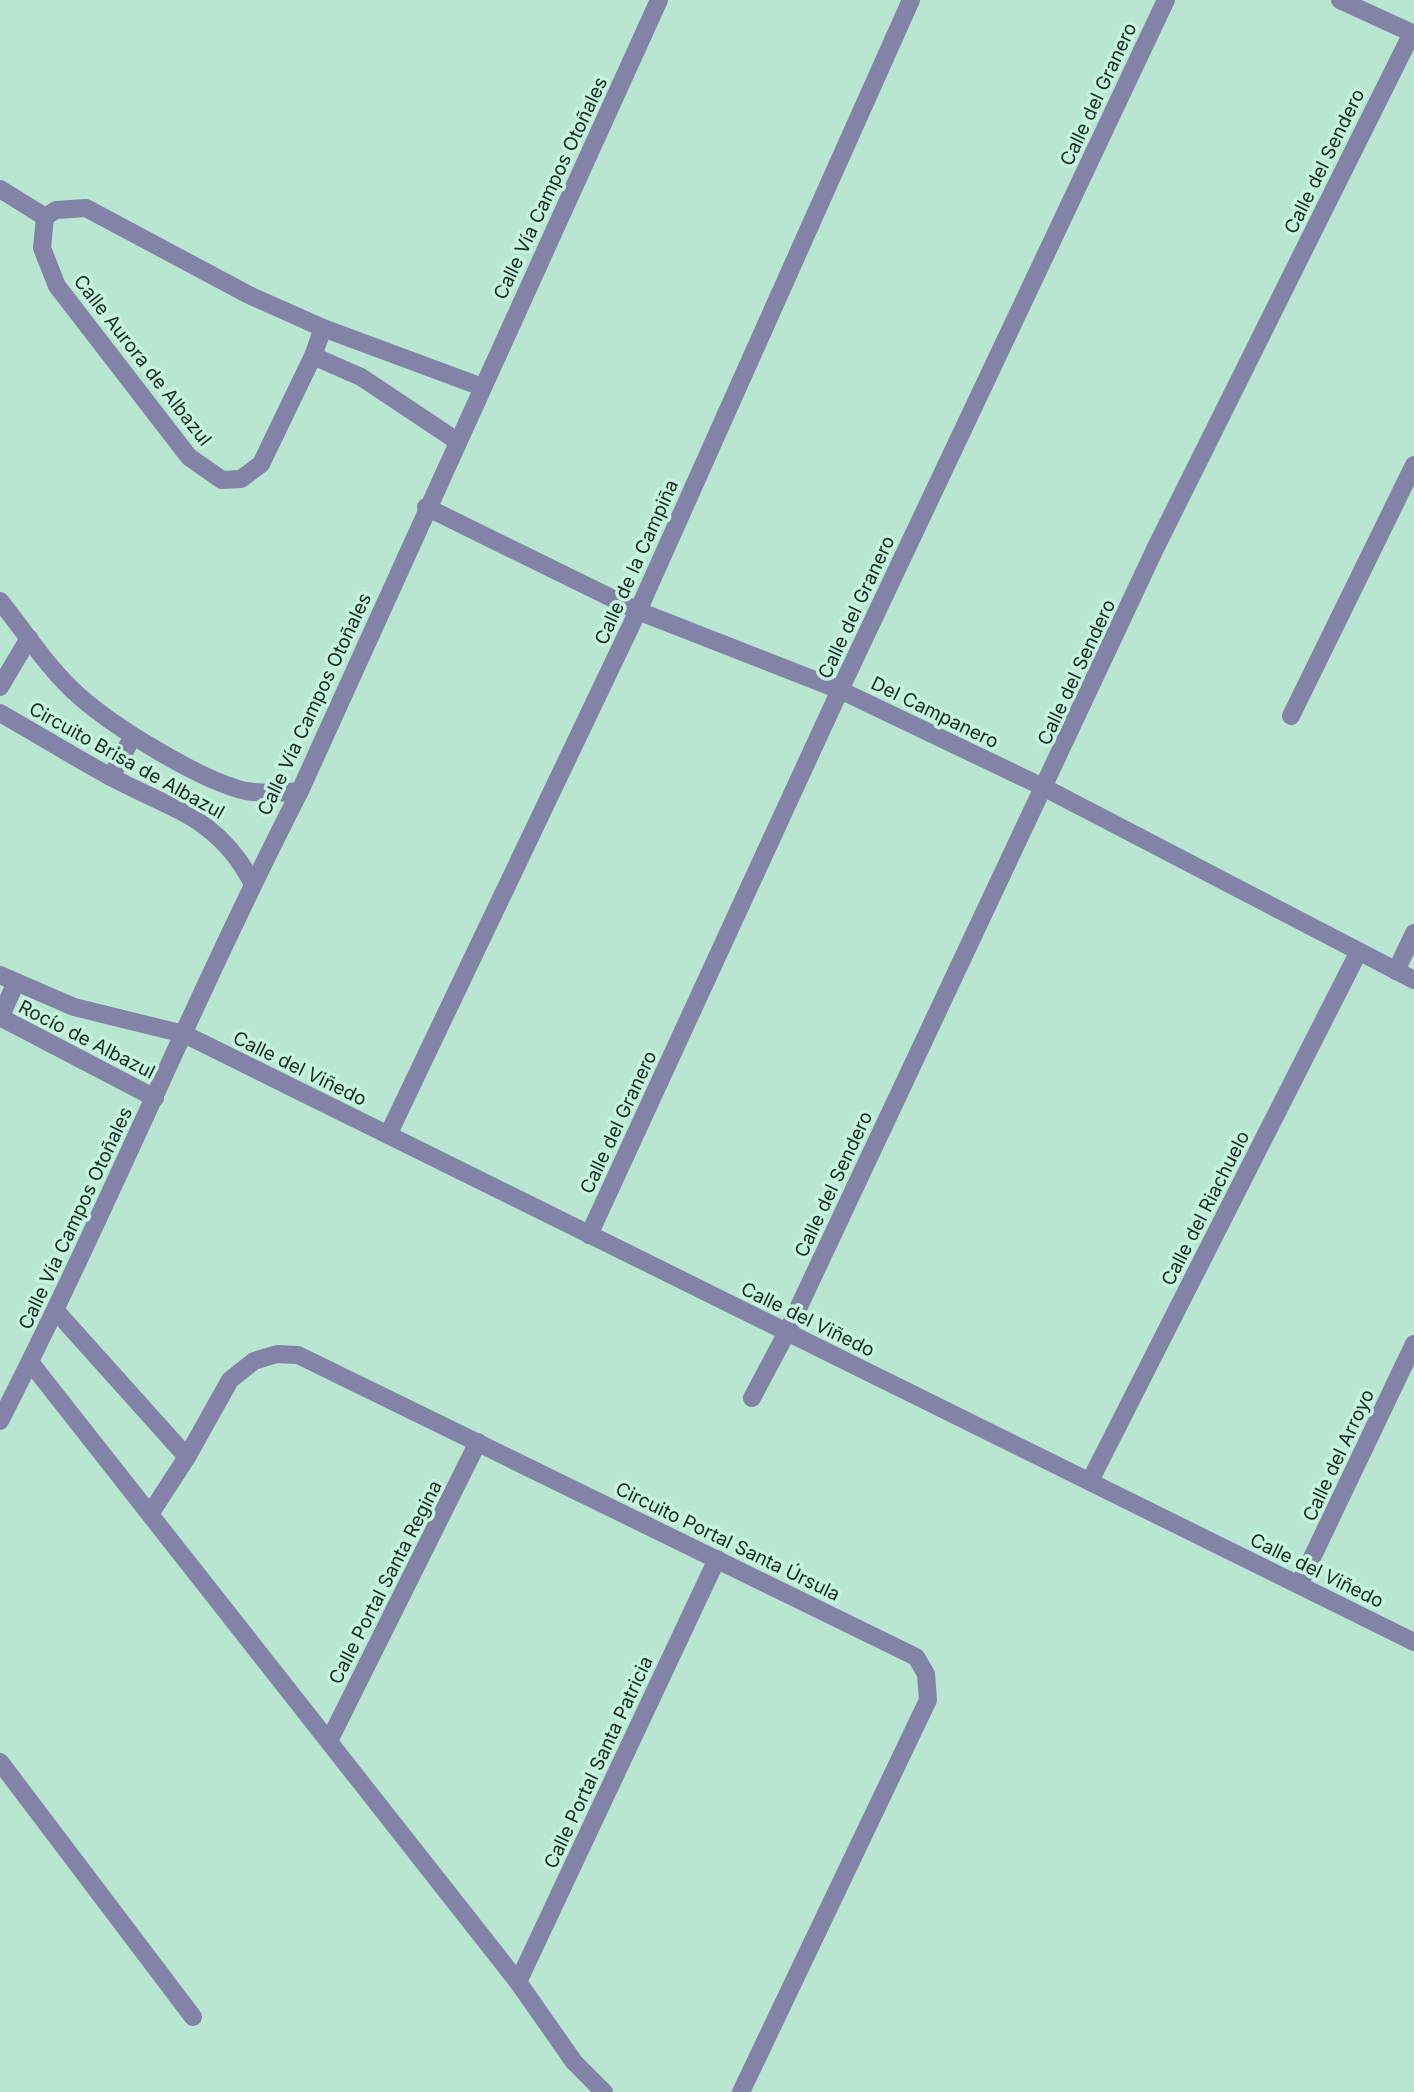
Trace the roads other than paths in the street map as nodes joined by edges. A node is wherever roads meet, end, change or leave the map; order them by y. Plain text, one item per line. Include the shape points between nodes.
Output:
1 (659, 0) edge
2 (911, 0) edge
3 (1166, 0) edge
4 (1340, 0) edge
5 (1413, 34) edge
6 (0, 188) edge
7 (45, 217) junction
8 (323, 328) junction
9 (313, 356) junction
10 (482, 387) junction
11 (457, 441) junction
12 (1414, 465) edge
13 (426, 507) junction
14 (0, 601) edge
15 (638, 611) junction
16 (29, 638) junction
17 (0, 687) edge
18 (841, 690) junction
19 (0, 713) edge
20 (1291, 716) dead end
21 (133, 736) junction
22 (111, 777) junction
23 (1045, 788) junction
24 (300, 791) junction
25 (253, 884) junction
26 (1414, 933) edge
27 (1358, 953) junction
28 (1396, 971) junction
29 (8, 979) edge
30 (1414, 980) edge
31 (0, 1018) edge
32 (184, 1034) junction
33 (155, 1098) junction
34 (388, 1135) junction
35 (589, 1235) junction
36 (56, 1311) junction
37 (787, 1332) junction
38 (1414, 1344) edge
39 (30, 1362) junction
40 (752, 1398) dead end
41 (0, 1421) edge
42 (478, 1442) junction
43 (187, 1457) junction
44 (1090, 1481) junction
45 (150, 1514) junction
46 (717, 1559) junction
47 (1299, 1585) junction
48 (1414, 1642) edge
49 (328, 1741) junction
50 (0, 1762) edge
51 (518, 1982) junction
52 (193, 2017) dead end
53 (604, 2092) edge
54 (741, 2092) edge

1 - 10 street, Calle Vía Campos Otoñales
2 - 15 street, Calle de la Campiña
3 - 18 street, Calle del Granero
4 - 5 street
5 - 23 street, Calle del Sendero via 1156,547
6 - 7 street
7 - 8 street via 56,210 86,208 249,295
7 - 9 street, Calle Aurora de Albazul via 42,248 57,286 190,457 222,480 241,480 261,464
8 - 9 street, Calle Aurora de Albazul
8 - 10 street
9 - 11 street via 361,377
10 - 11 street, Calle Vía Campos Otoñales
11 - 13 street, Calle Vía Campos Otoñales
12 - 20 street
13 - 15 street, Del Campanero
13 - 24 street, Calle Vía Campos Otoñales
14 - 16 street, Circuito Brisa de Albazul
15 - 18 street, Del Campanero
15 - 34 street, Calle de la Campiña
16 - 17 street
16 - 21 street, Circuito Brisa de Albazul via 78,695
18 - 23 street, Del Campanero
18 - 35 street, Calle del Granero
19 - 22 street, Circuito Brisa de Albazul
21 - 22 street
21 - 24 street, Circuito Brisa de Albazul via 246,791
22 - 25 street, Circuito Brisa de Albazul via 204,823 232,850
23 - 27 street, Del Campanero
23 - 37 street, Calle del Sendero
24 - 25 street, Calle Vía Campos Otoñales
25 - 32 street, Calle Vía Campos Otoñales
26 - 28 street
27 - 28 street, Del Campanero
27 - 44 street, Calle del Riachuelo
28 - 30 street, Del Campanero
29 - 31 street, Rocío de Albazul
29 - 32 street, Rocío de Albazul via 74,1007
31 - 33 street, Rocío de Albazul
32 - 33 street, Calle Vía Campos Otoñales
32 - 34 street, Calle del Viñedo
33 - 36 street, Calle Vía Campos Otoñales
34 - 35 street, Calle del Viñedo
35 - 37 street, Calle del Viñedo
36 - 39 street, Calle Vía Campos Otoñales
36 - 43 street
37 - 40 street, Calle del Sendero
37 - 44 street, Calle del Viñedo
38 - 47 street, Calle del Arroyo
39 - 41 street, Calle Vía Campos Otoñales
39 - 45 street
42 - 43 street, Circuito Portal Santa Úrsula via 298,1355 277,1354 254,1361 230,1380
42 - 46 street, Circuito Portal Santa Úrsula
42 - 49 street, Calle Portal Santa Regina
43 - 45 street, Circuito Portal Santa Úrsula
44 - 47 street, Calle del Viñedo
45 - 49 street
46 - 51 street, Calle Portal Santa Patricia
46 - 54 street, Circuito Portal Santa Úrsula via 916,1657 928,1686 920,1719
47 - 48 street, Calle del Viñedo
49 - 51 street
50 - 52 street
51 - 53 street via 574,2062

